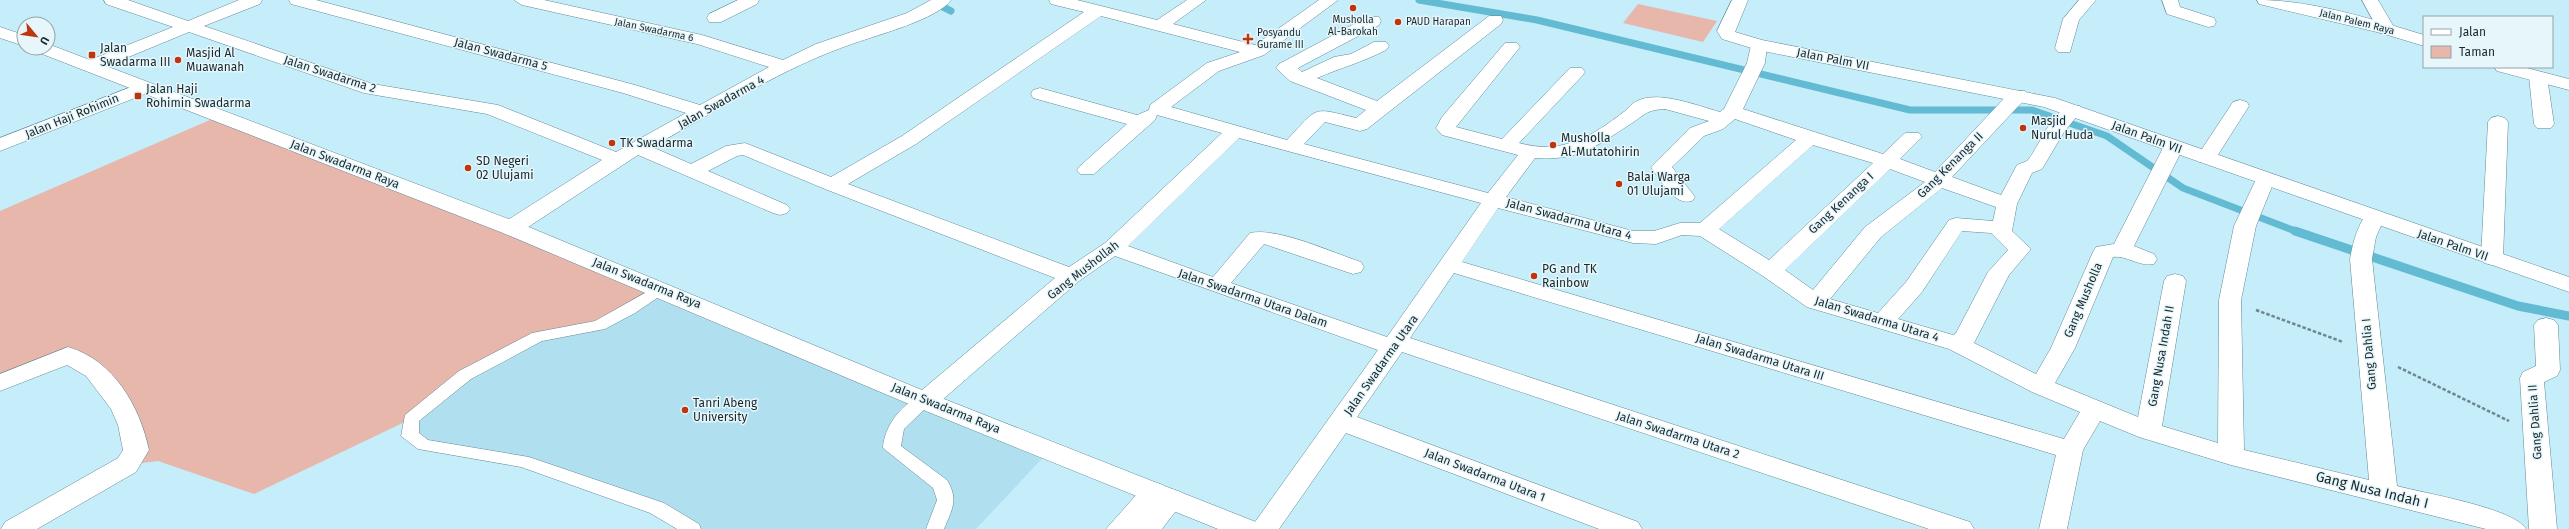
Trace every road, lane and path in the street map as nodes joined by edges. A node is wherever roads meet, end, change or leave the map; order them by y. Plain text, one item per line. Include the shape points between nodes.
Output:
1 (112, 0) edge
2 (254, 0) edge
3 (297, 0) edge
4 (522, 0) edge
5 (751, 0) edge
6 (943, 0) edge
7 (1057, 0) edge
8 (1198, 0) edge
9 (1330, 0) edge
10 (1740, 0) edge
11 (2088, 0) edge
12 (2170, 0) edge
13 (2265, 0) edge
14 (2370, 0) edge
15 (1090, 6) edge
16 (715, 18) dead end
17 (1494, 20) dead end
18 (1373, 21) dead end
19 (2208, 22) dead end
20 (191, 27) junction
21 (1158, 27) junction
22 (2386, 29) junction
23 (0, 32) edge
24 (16, 38) edge
25 (2423, 41) edge
26 (1380, 46) dead end
27 (1511, 47) dead end
28 (2064, 48) dead end
29 (1258, 51) junction
30 (56, 53) edge
31 (1754, 62) junction
32 (91, 66) junction
33 (784, 66) junction
34 (2506, 68) edge
35 (1576, 72) dead end
36 (2538, 77) junction
37 (1301, 79) junction
38 (2569, 85) edge
39 (144, 88) junction
40 (1040, 94) dead end
41 (2012, 102) junction
42 (2240, 106) dead end
43 (1379, 108) junction
44 (1157, 109) junction
45 (703, 112) junction
46 (1728, 116) junction
47 (2065, 118) junction
48 (1140, 122) junction
49 (2498, 122) dead end
50 (2544, 124) dead end
51 (1234, 132) junction
52 (1912, 137) dead end
53 (1810, 138) junction
54 (0, 145) edge
55 (1506, 146) junction
56 (1291, 147) junction
57 (637, 148) junction
58 (1530, 152) junction
59 (2206, 158) junction
60 (617, 159) junction
61 (2166, 160) junction
62 (1886, 161) junction
63 (1087, 170) dead end
64 (693, 171) junction
65 (2265, 179) junction
66 (1938, 180) junction
67 (832, 185) junction
68 (1685, 197) dead end
69 (1494, 199) junction
70 (2007, 204) junction
71 (780, 209) dead end
72 (2374, 217) junction
73 (511, 228) junction
74 (2002, 228) junction
75 (1705, 230) junction
76 (1113, 248) junction
77 (2122, 249) junction
78 (2146, 258) dead end
79 (2492, 258) junction
80 (1450, 265) junction
81 (1353, 267) dead end
82 (1771, 270) junction
83 (1071, 276) junction
84 (2175, 281) dead end
85 (2569, 285) edge
86 (1217, 286) junction
87 (661, 289) junction
88 (2230, 300) junction
89 (1815, 302) junction
90 (1883, 322) junction
91 (2546, 325) dead end
92 (1395, 344) junction
93 (1957, 344) junction
94 (2369, 352) junction
95 (0, 382) edge
96 (2041, 386) junction
97 (925, 401) junction
98 (2095, 409) junction
99 (1341, 422) junction
100 (2148, 431) junction
101 (2536, 435) junction
102 (2070, 450) junction
103 (2231, 456) junction
104 (2384, 492) junction
105 (1163, 495) junction
106 (2487, 524) edge
107 (15, 529) edge
108 (692, 529) edge
109 (935, 529) edge
110 (1120, 529) edge
111 (1146, 529) edge
112 (1246, 529) edge
113 (1264, 529) edge
114 (1628, 529) edge
115 (1960, 529) edge
116 (2053, 529) edge
117 (2512, 529) edge
118 (2543, 529) edge

1 - 20 street, Jalan Swadarma 2
2 - 20 street
3 - 45 street, Jalan Swadarma 5 via 629,89
4 - 33 street, Jalan Swadarma 6 via 702,40
5 - 16 street
6 - 33 street, Jalan Swadarma 4 via 913,17 822,48
7 - 15 street
8 - 21 street
9 - 29 street
10 - 31 street, Jalan Palm VII via 1726,31
11 - 28 street via 2071,19
12 - 19 street via 2173,10 2177,13
13 - 22 street, Jalan Palem Raya
14 - 22 street
15 - 21 street
15 - 67 street via 909,140
17 - 43 street
18 - 37 street via 1285,68
20 - 32 street
20 - 60 street, Jalan Swadarma 2 via 370,89 491,109
21 - 29 street
22 - 25 street, Jalan Palem Raya
23 - 24 street
26 - 37 street via 1355,59 1340,60
27 - 55 street via 1449,121 1446,128 1449,131
29 - 44 street via 1213,67
30 - 32 street, Jalan Swadarma Raya
31 - 41 street, Jalan Palm VII
31 - 46 street
32 - 39 street, Jalan Swadarma Raya
33 - 45 street, Jalan Swadarma 4
34 - 36 street
35 - 55 street
36 - 38 street
36 - 50 street
37 - 43 street
39 - 54 street, Jalan Haji Rohimin
39 - 73 street, Jalan Swadarma Raya
40 - 48 street
41 - 47 street, Jalan Palm VII
41 - 66 street, Gang Kenanga II
42 - 59 street
43 - 56 street via 1360,125 1321,115
44 - 48 street
44 - 51 street, Jalan Swadarma Utara 4
45 - 57 street, Jalan Swadarma 4
46 - 53 street
46 - 58 street via 1665,103 1652,103 1643,105 1582,147 1557,154
46 - 68 street via 1716,125 1697,132 1661,167
47 - 61 street, Jalan Palm VII
47 - 70 street via 2035,165 2024,169
48 - 63 street
49 - 79 street
51 - 56 street, Jalan Swadarma Utara 4
51 - 76 street, Gang Mushollah via 1176,191
52 - 62 street, Gang Kenanga I
53 - 62 street
53 - 75 street
55 - 58 street
56 - 69 street, Jalan Swadarma Utara 4
57 - 60 street, Jalan Swadarma 4
57 - 64 street
58 - 69 street, Jalan Swadarma Utara
59 - 61 street, Jalan Palm VII
59 - 65 street, Jalan Palm VII
60 - 73 street, Jalan Swadarma 4
61 - 77 street
62 - 66 street
62 - 82 street, Gang Kenanga I
64 - 67 street via 741,148
64 - 71 street
65 - 72 street, Jalan Palm VII
65 - 88 street via 2245,226
66 - 70 street
66 - 89 street, Gang Kenanga II via 1927,192 1873,232
67 - 83 street
69 - 75 street, Jalan Swadarma Utara 4 via 1633,237 1656,238 1680,229
69 - 80 street, Jalan Swadarma Utara
70 - 74 street
72 - 79 street, Jalan Palm VII
72 - 94 street, Gang Dahlia I via 2362,254
73 - 87 street, Jalan Swadarma Raya
74 - 90 street via 1956,224 1914,287
74 - 93 street via 2001,233 2020,249 1999,272 1965,338
75 - 82 street, Jalan Swadarma Utara 4
76 - 83 street, Gang Mushollah
76 - 86 street, Jalan Swadarma Utara Dalam
77 - 78 street
77 - 96 street, Gang Musholla via 2104,252 2063,348
79 - 85 street, Jalan Palm VII
80 - 92 street, Jalan Swadarma Utara
80 - 102 street, Jalan Swadarma Utara III
81 - 86 street via 1270,238 1258,238
82 - 89 street, Jalan Swadarma Utara 4
83 - 97 street, Gang Mushollah
84 - 100 street, Gang Nusa Indah II
86 - 92 street, Jalan Swadarma Utara Dalam
87 - 97 street, Jalan Swadarma Raya
87 - 108 lane via 629,310 599,325 538,337 465,375 411,418 410,436 424,445 523,461 657,508
88 - 94 path
88 - 103 street
89 - 90 street, Jalan Swadarma Utara 4
90 - 93 street, Jalan Swadarma Utara 4
91 - 101 street, Gang Dahlia II via 2548,370 2532,378
92 - 99 street, Jalan Swadarma Utara
92 - 115 street, Jalan Swadarma Utara 2
93 - 96 street, Jalan Swadarma Utara 4
94 - 101 path
94 - 104 street, Gang Dahlia I
95 - 107 street via 68,355 95,370 122,406 131,425 136,450 126,465
96 - 98 street, Jalan Swadarma Utara 4
97 - 105 street, Jalan Swadarma Raya
97 - 109 lane via 901,421 891,436 892,448 941,485 946,500
98 - 100 street, Jalan Swadarma Utara 4
98 - 102 street
99 - 113 street, Jalan Swadarma Utara
99 - 114 street, Jalan Swadarma Utara 1
100 - 103 street, Gang Nusa Indah I
101 - 118 street, Gang Dahlia II
102 - 116 street
103 - 104 street, Gang Nusa Indah I
104 - 106 street, Gang Nusa Indah I
105 - 110 street
105 - 111 street
105 - 112 street, Jalan Swadarma Raya
106 - 117 street, Gang Nusa Indah I

